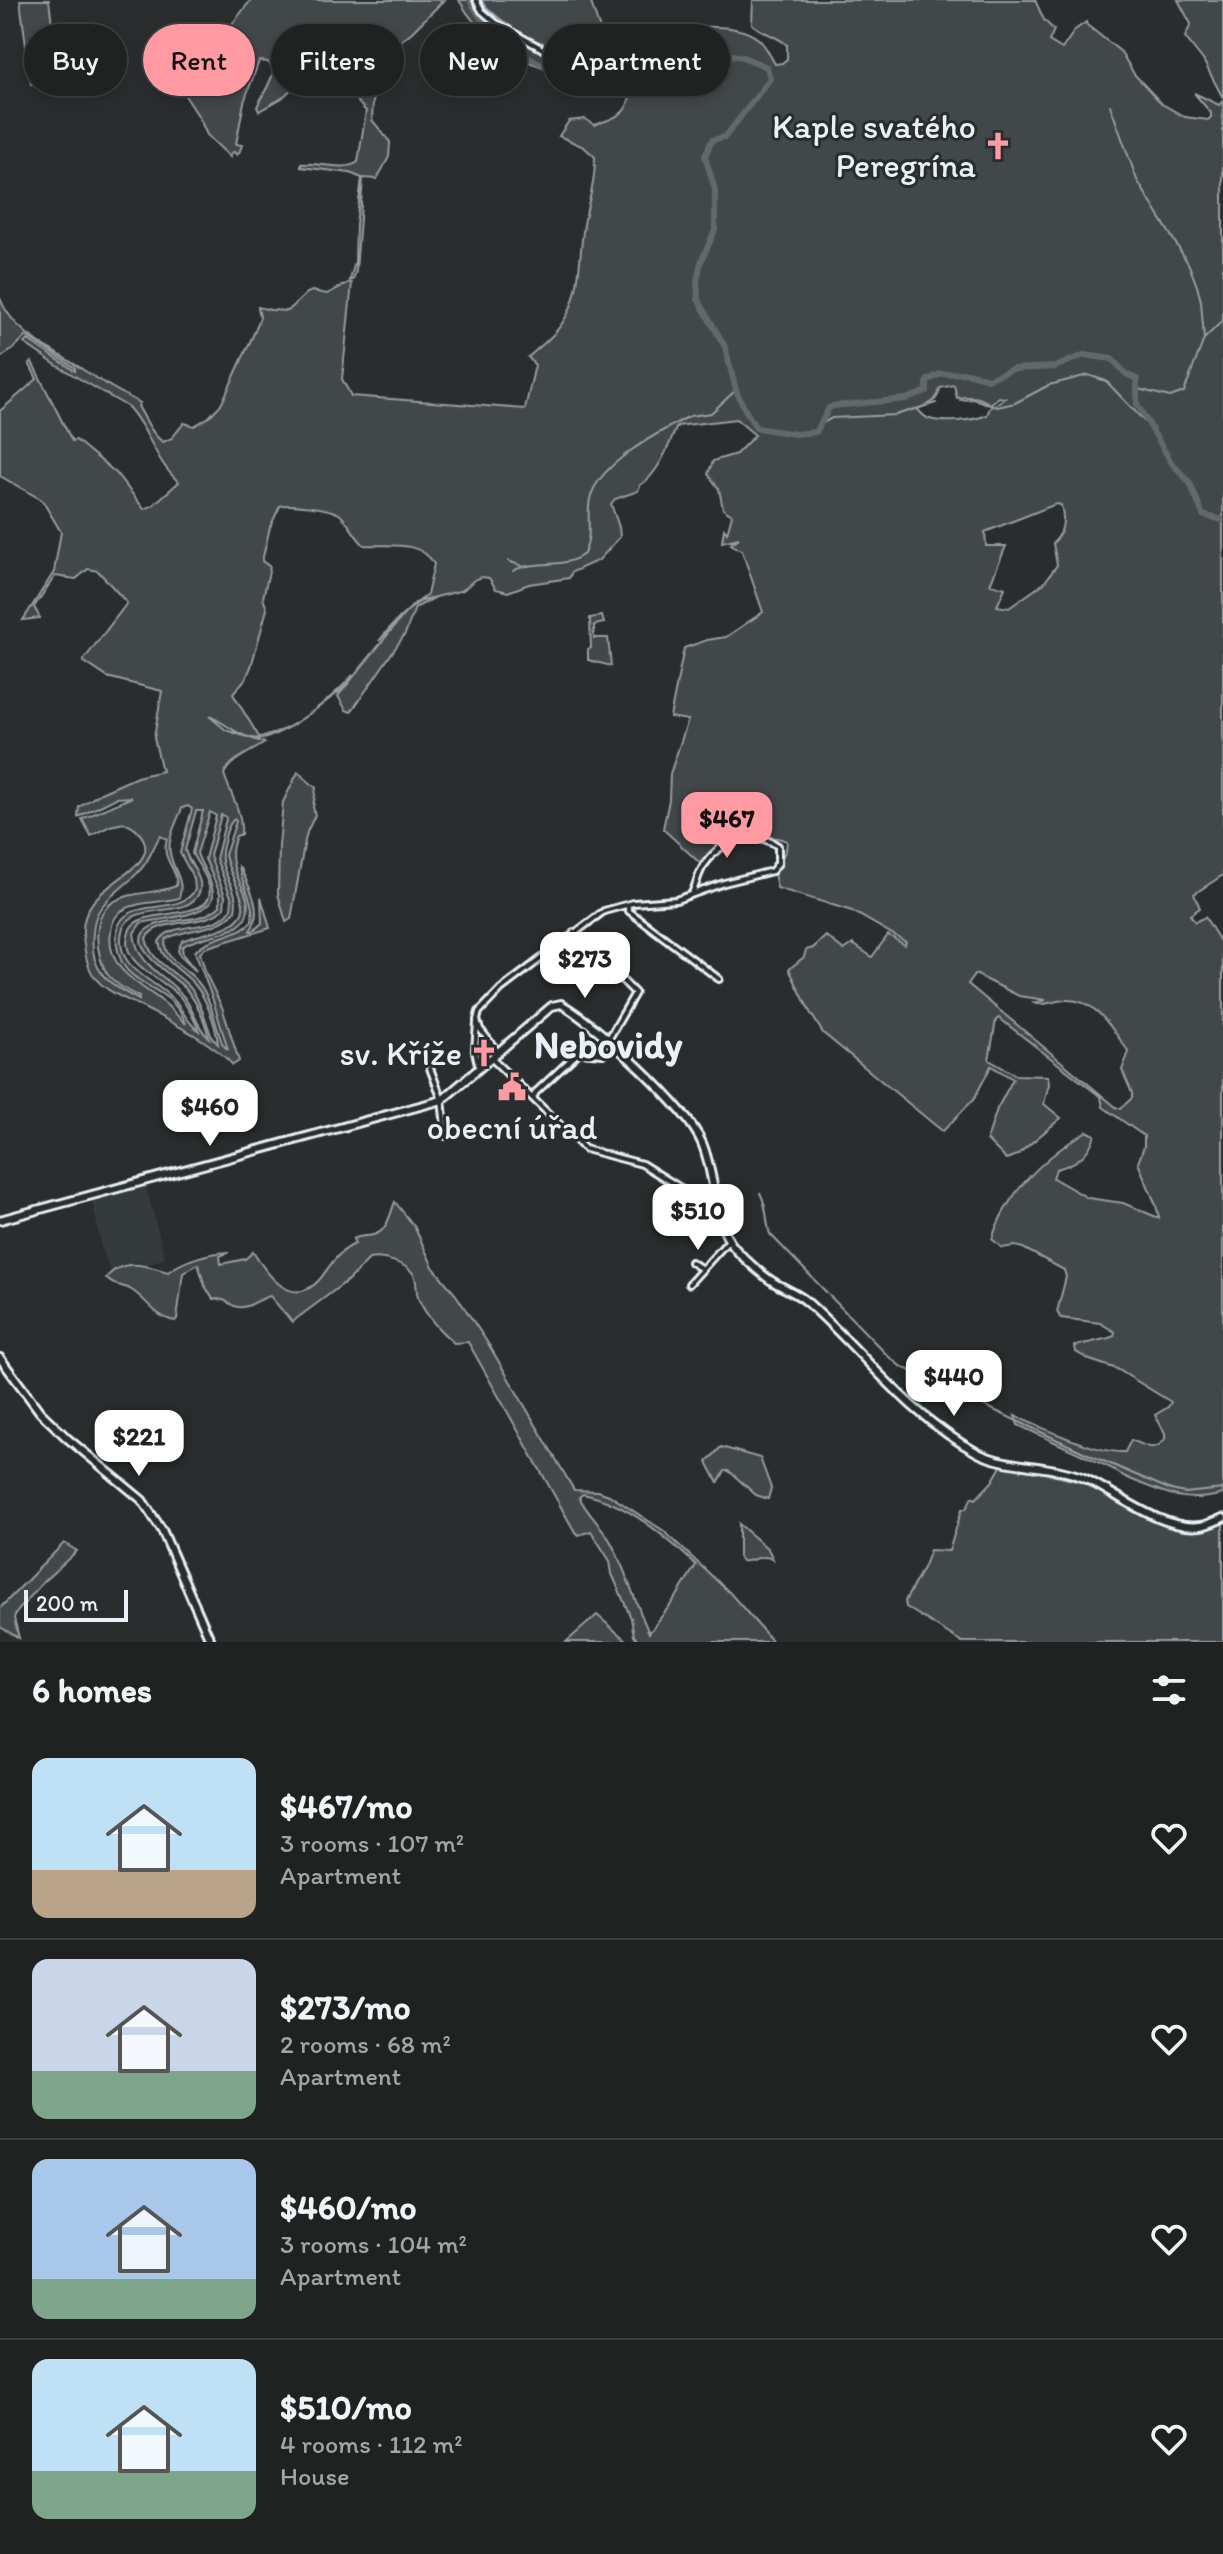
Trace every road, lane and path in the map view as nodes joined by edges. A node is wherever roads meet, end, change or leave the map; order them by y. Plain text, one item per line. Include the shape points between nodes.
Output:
1 (476, 0) edge
2 (543, 49) edge
3 (692, 893) junction
4 (627, 905) junction
5 (574, 932) junction
6 (719, 979) dead end
7 (477, 1020) junction
8 (608, 1040) junction
9 (614, 1046) junction
10 (498, 1052) junction
11 (491, 1058) junction
12 (430, 1068) dead end
13 (479, 1069) junction
14 (533, 1098) junction
15 (442, 1100) junction
16 (446, 1136) dead end
17 (0, 1220) edge
18 (723, 1224) junction
19 (729, 1240) junction
20 (691, 1262) dead end
21 (702, 1269) junction
22 (689, 1284) dead end
23 (0, 1358) edge
24 (1223, 1518) edge
25 (211, 1642) edge

1 - 2 street via 496,23
3 - 3 street via 705,863 727,841 764,839 778,846 772,871
3 - 4 street
4 - 5 street via 604,911
4 - 6 street
5 - 7 street via 501,989
5 - 8 street via 635,993
7 - 10 street
7 - 13 street
8 - 9 street
8 - 10 street via 561,1004
9 - 14 street via 603,1054 579,1052
9 - 18 street via 663,1092 702,1143
10 - 11 street
11 - 13 street
11 - 14 street
12 - 15 street
13 - 15 street
14 - 18 street via 585,1149 642,1164 679,1187 707,1220
15 - 16 street
15 - 17 street
18 - 19 street
19 - 21 street
19 - 24 street via 773,1282 805,1301 907,1402 978,1453 1071,1473 1177,1523 1203,1525
20 - 21 street
21 - 22 street
23 - 25 street via 40,1412 152,1513

